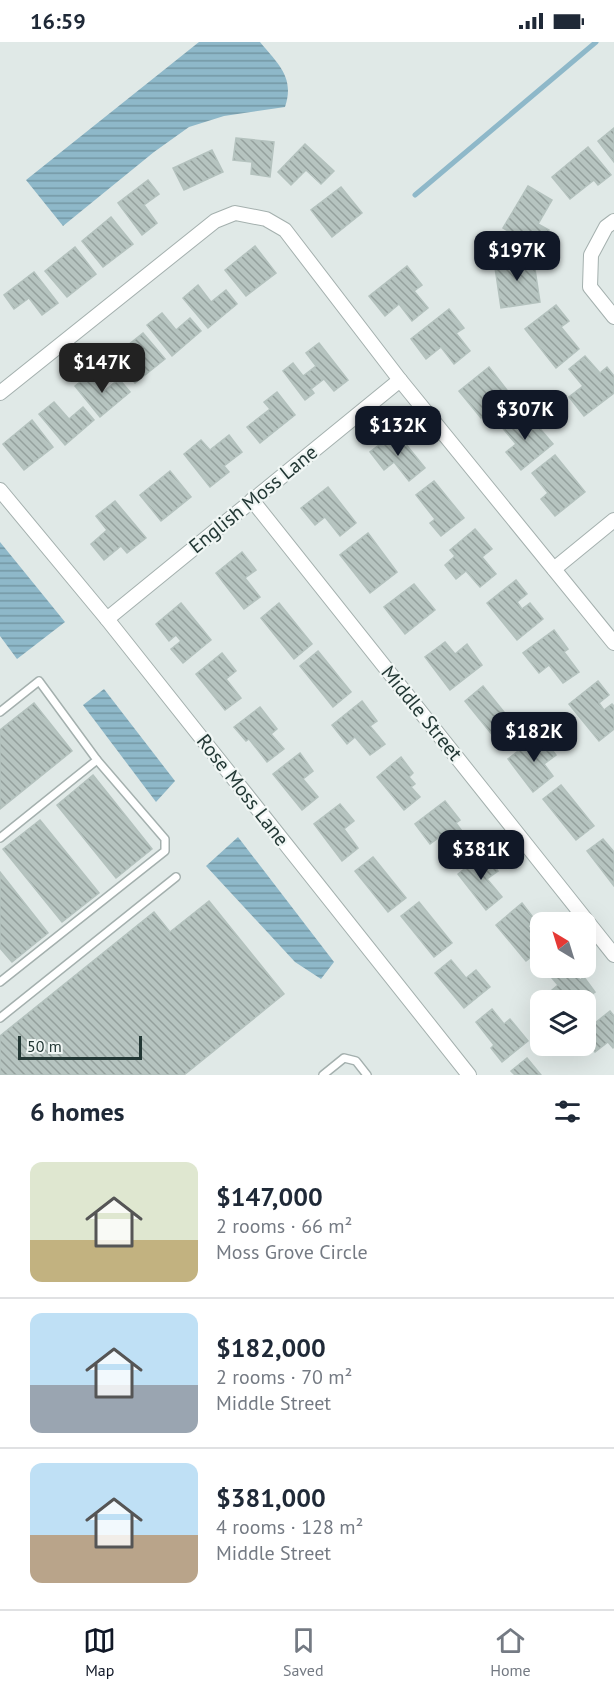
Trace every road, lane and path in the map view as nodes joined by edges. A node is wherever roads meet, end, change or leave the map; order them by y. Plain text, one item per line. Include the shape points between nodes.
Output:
1 (614, 220) edge
2 (614, 317) edge
3 (400, 380) junction
4 (0, 393) edge
5 (0, 490) edge
6 (252, 500) junction
7 (614, 520) edge
8 (554, 569) junction
9 (106, 619) junction
10 (614, 643) edge
11 (0, 712) edge
12 (97, 760) junction
13 (0, 838) edge
14 (176, 877) dead end
15 (614, 955) edge
16 (0, 982) edge
17 (0, 1018) edge
18 (323, 1075) edge
19 (367, 1075) edge
20 (469, 1075) edge

1 - 2 street via 591,255 590,287
3 - 4 street via 285,230 266,219 236,213 215,221
3 - 6 street, English Moss Lane
3 - 8 street
5 - 9 street, Rose Moss Lane
6 - 9 street, English Moss Lane
6 - 15 street, Middle Street
7 - 8 street
8 - 10 street
9 - 20 street, Rose Moss Lane
11 - 12 lane via 39,681
12 - 13 lane
12 - 16 lane via 165,839 165,851
14 - 17 lane
18 - 19 lane via 344,1058 356,1061

